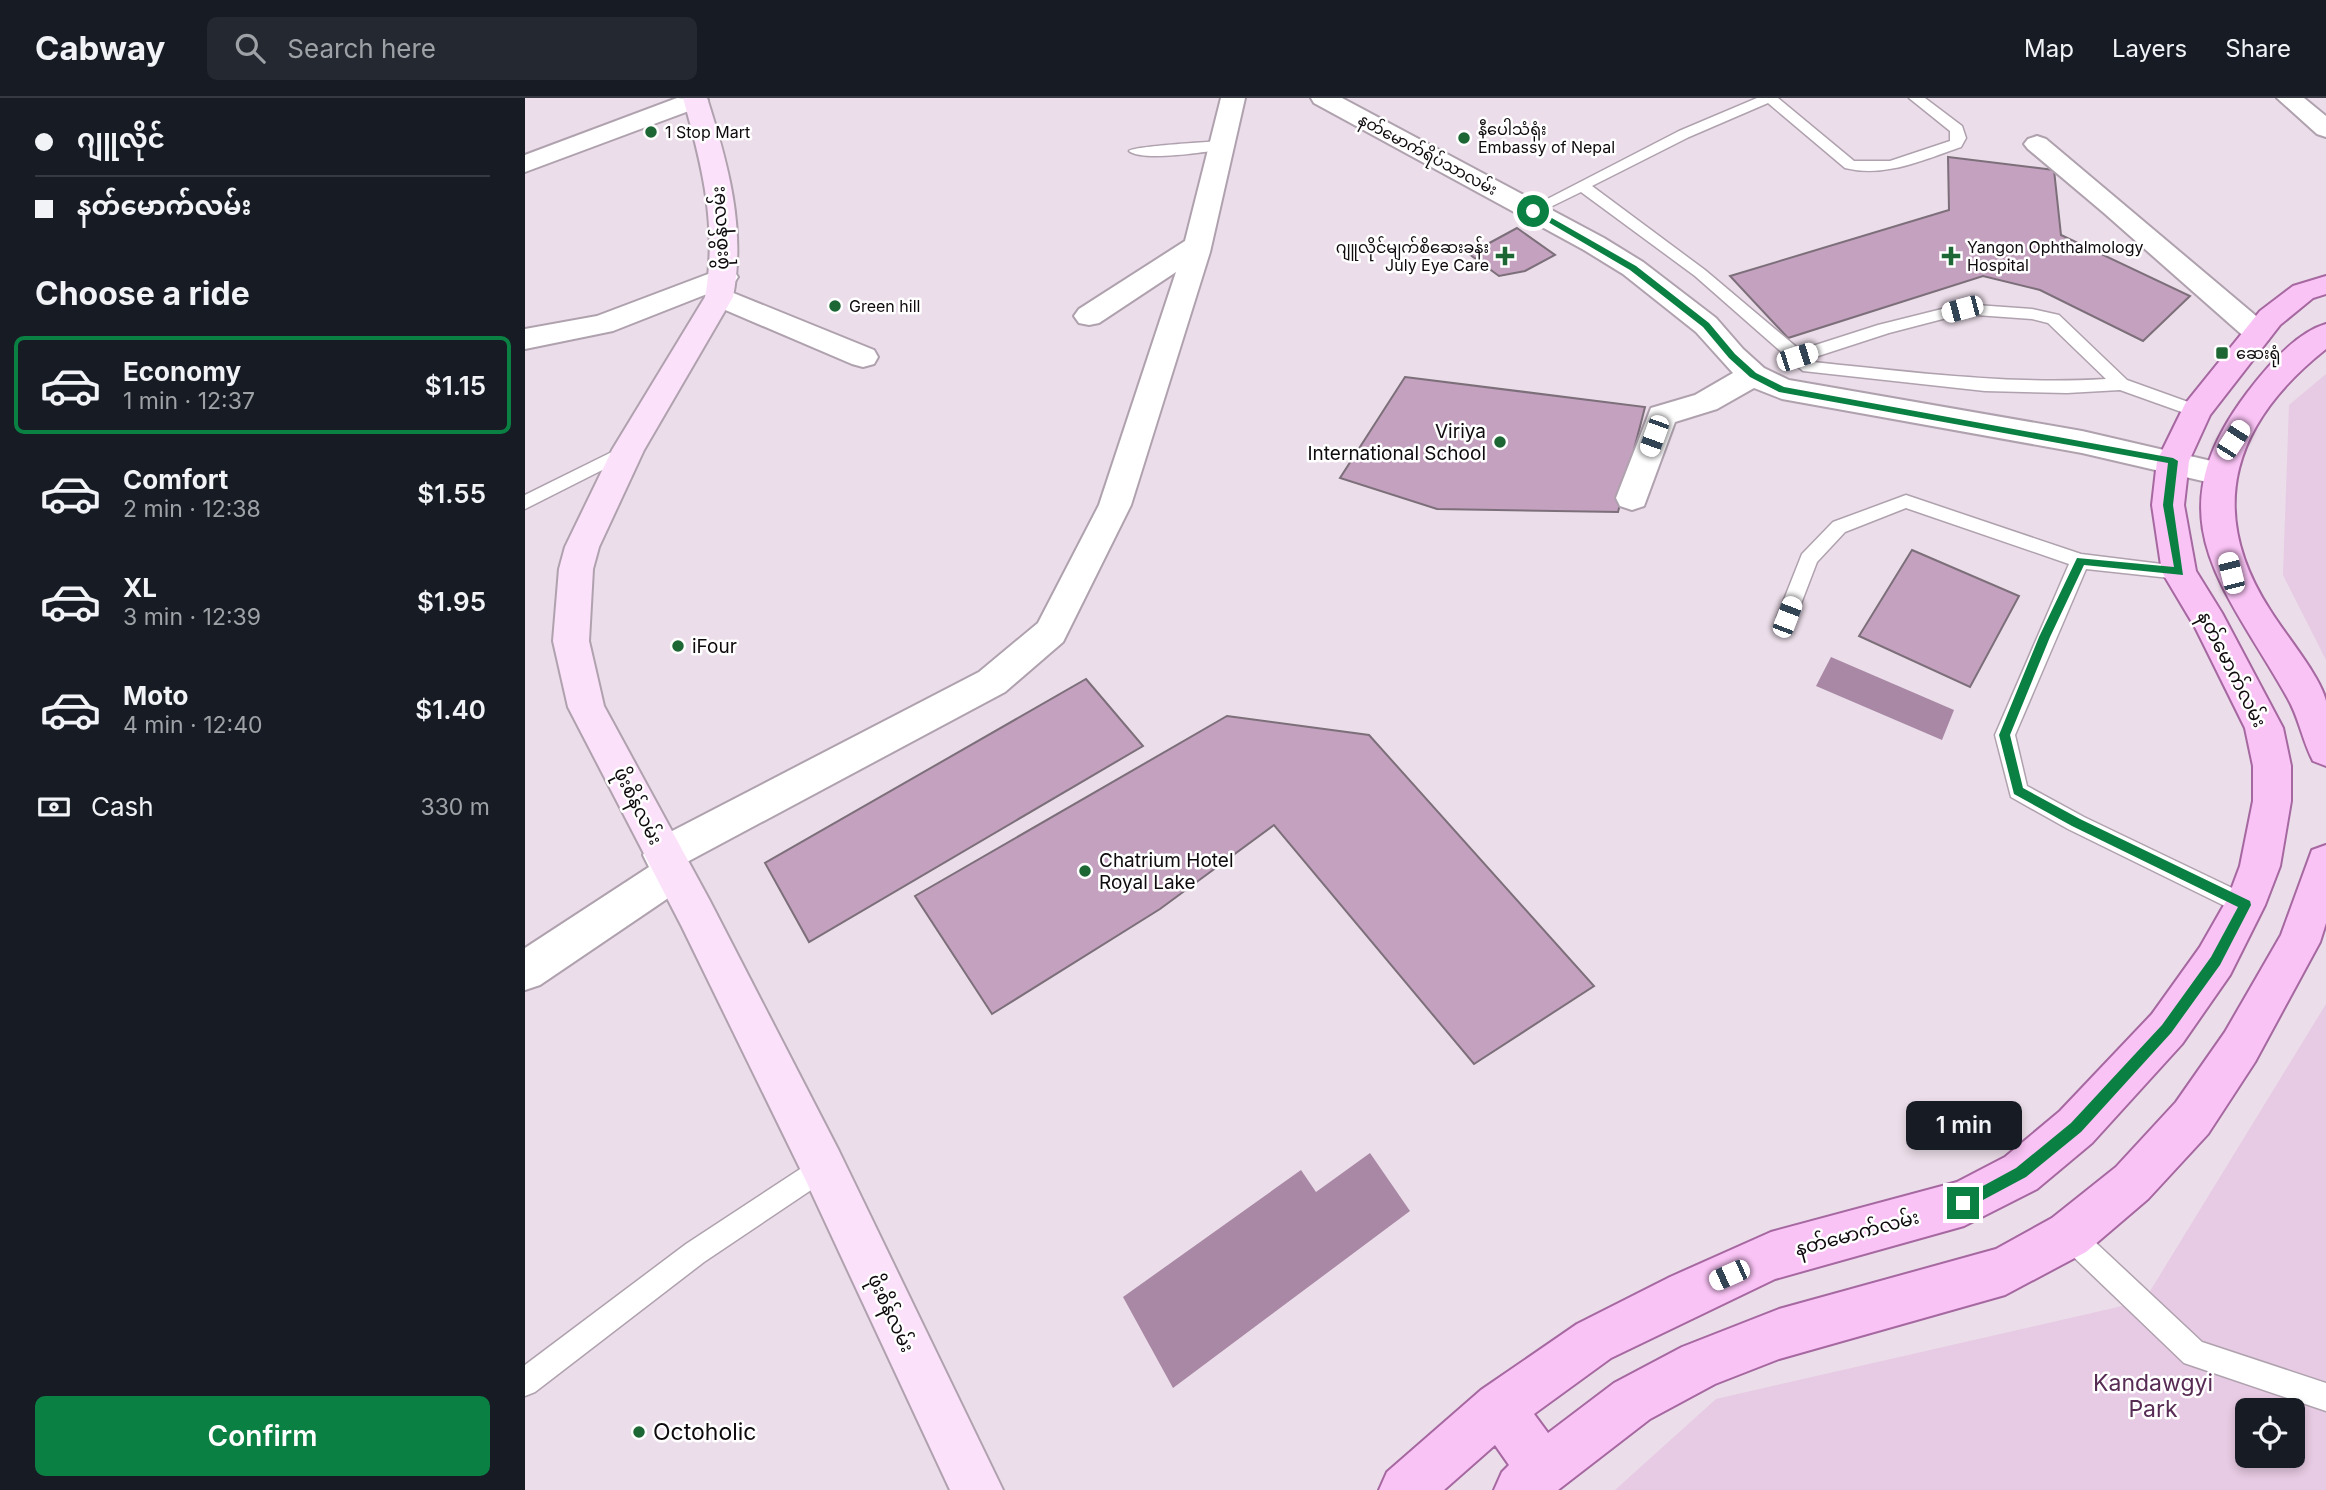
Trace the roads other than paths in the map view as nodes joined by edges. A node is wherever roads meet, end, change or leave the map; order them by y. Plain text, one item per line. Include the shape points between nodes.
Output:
1 (628, 98) edge
2 (1233, 98) edge
3 (1769, 98) edge
4 (1916, 98) edge
5 (2288, 98) edge
6 (695, 99) edge
7 (1334, 101) edge
8 (655, 113) junction
9 (2326, 129) edge
10 (2038, 144) dead end
11 (1223, 145) junction
12 (1136, 151) dead end
13 (525, 164) edge
14 (1584, 187) junction
15 (1533, 211) junction
16 (1197, 245) junction
17 (2326, 285) edge
18 (721, 287) junction
19 (1089, 316) dead end
20 (2258, 333) junction
21 (2326, 334) edge
22 (525, 339) edge
23 (863, 357) dead end
24 (1797, 357) junction
25 (1753, 375) junction
26 (2121, 384) junction
27 (2196, 411) junction
28 (628, 450) junction
29 (2173, 461) junction
30 (2220, 474) junction
31 (1632, 498) dead end
32 (525, 503) edge
33 (2080, 561) junction
34 (2179, 572) junction
35 (1787, 617) dead end
36 (2326, 750) edge
37 (2326, 862) edge
38 (667, 864) junction
39 (2245, 905) junction
40 (525, 971) edge
41 (823, 1167) junction
42 (2069, 1235) junction
43 (525, 1382) edge
44 (2326, 1397) edge
45 (1499, 1408) junction
46 (1531, 1480) edge
47 (977, 1490) edge
48 (1405, 1490) edge

1 - 8 street
2 - 11 street
3 - 4 lane via 1850,165 1865,169 1956,144 1957,129
3 - 14 lane via 1683,134
5 - 9 street
6 - 8 street
6 - 18 main road, ဖိုးစိန်လမ်း via 718,177 724,239
7 - 15 street, နတ်မောက်ရိပ်သာလမ်း
8 - 13 street
10 - 20 street
11 - 12 lane
11 - 16 street
14 - 15 lane
14 - 24 lane via 1700,273
15 - 25 street, နတ်မောက်ရိပ်သာလမ်း via 1633,268 1706,325
16 - 19 street
16 - 38 street via 1115,505 1051,632 992,682
17 - 20 main road, နတ်မောက်လမ်း via 2284,304
18 - 22 street via 603,324
18 - 23 street
18 - 28 main road, ဖိုးစိန်လမ်း
20 - 27 main road, နတ်မောက်လမ်း
21 - 30 main road via 2295,357 2257,403 2233,440
24 - 26 lane via 1809,367 1985,385
24 - 26 lane via 1962,309 2032,314 2053,319
25 - 29 street, နတ်မောက်ရိပ်သာလမ်း via 1782,389
25 - 31 street via 1706,402 1662,415
26 - 27 lane
27 - 29 main road, နတ်မောက်လမ်း
28 - 32 lane
28 - 38 main road, ဖိုးစိန်လမ်း via 582,547 571,641 586,707
29 - 30 street, နတ်မောက်ရိပ်သာလမ်း
29 - 34 main road, နတ်မောက်လမ်း via 2168,505
30 - 36 main road via 2219,517 2231,573 2306,695
33 - 34 lane
33 - 35 lane via 1906,500 1839,527 1809,559
33 - 39 lane via 2005,735 2018,791
34 - 39 main road, နတ်မောက်လမ်း via 2263,728 2272,766 2272,801 2260,866
37 - 42 main road via 2299,942 2240,1047 2192,1118 2132,1183
38 - 40 street
38 - 41 main road, ဖိုးစိန်လမ်း
39 - 45 main road, နတ်မောက်လမ်း via 2215,961 2167,1029 2076,1127 2021,1173 1963,1203 1771,1256 1594,1341
41 - 43 lane via 695,1253
41 - 47 main road, ဖိုးစိန်လမ်း
42 - 44 lane via 2194,1353
42 - 46 main road via 2005,1271 1779,1334 1700,1364 1632,1401
45 - 46 main road
45 - 48 main road, နတ်မောက်လမ်း

